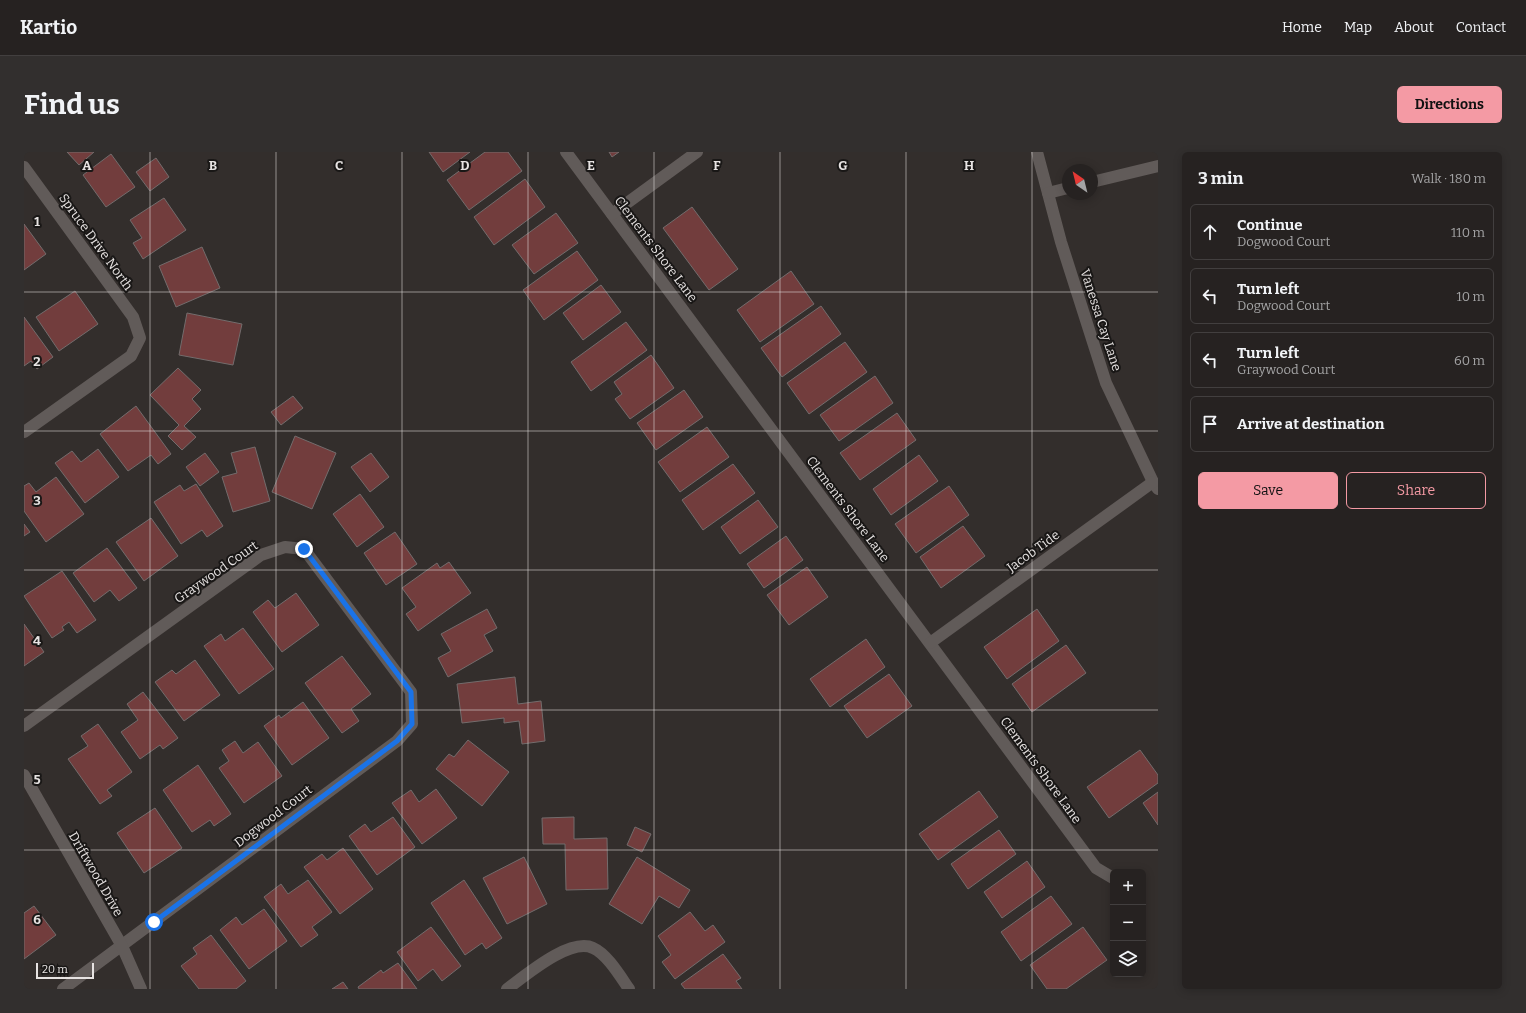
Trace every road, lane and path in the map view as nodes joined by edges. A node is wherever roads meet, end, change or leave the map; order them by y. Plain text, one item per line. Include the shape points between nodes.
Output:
1 (566, 152) edge
2 (697, 152) edge
3 (1037, 152) edge
4 (1158, 166) edge
5 (24, 167) edge
6 (1098, 181) edge
7 (1062, 190) edge
8 (1048, 193) junction
9 (612, 214) junction
10 (24, 432) edge
11 (1155, 486) edge
12 (930, 643) junction
13 (411, 692) joint
14 (24, 726) edge
15 (24, 775) edge
16 (1110, 876) edge
17 (122, 946) junction
18 (63, 989) edge
19 (141, 989) edge
20 (507, 989) edge
21 (629, 989) edge

1 - 9 street, Clements Shore Lane
2 - 9 street
3 - 8 street, Vanessa Cay Lane
4 - 6 street
5 - 10 street, Spruce Drive North via 133,316 140,338 131,356
7 - 8 street
8 - 11 street, Vanessa Cay Lane via 1106,383
9 - 12 street, Clements Shore Lane
11 - 12 street, Jacob Tide
12 - 16 street, Clements Shore Lane via 1096,868
13 - 14 street, Graywood Court via 304,549 285,547 261,555
13 - 17 street, Dogwood Court via 412,724 397,741
15 - 17 street, Driftwood Drive
17 - 18 street, Dogwood Court
17 - 19 street, Driftwood Drive
20 - 21 street via 553,956 569,948 581,946 592,948 607,960

